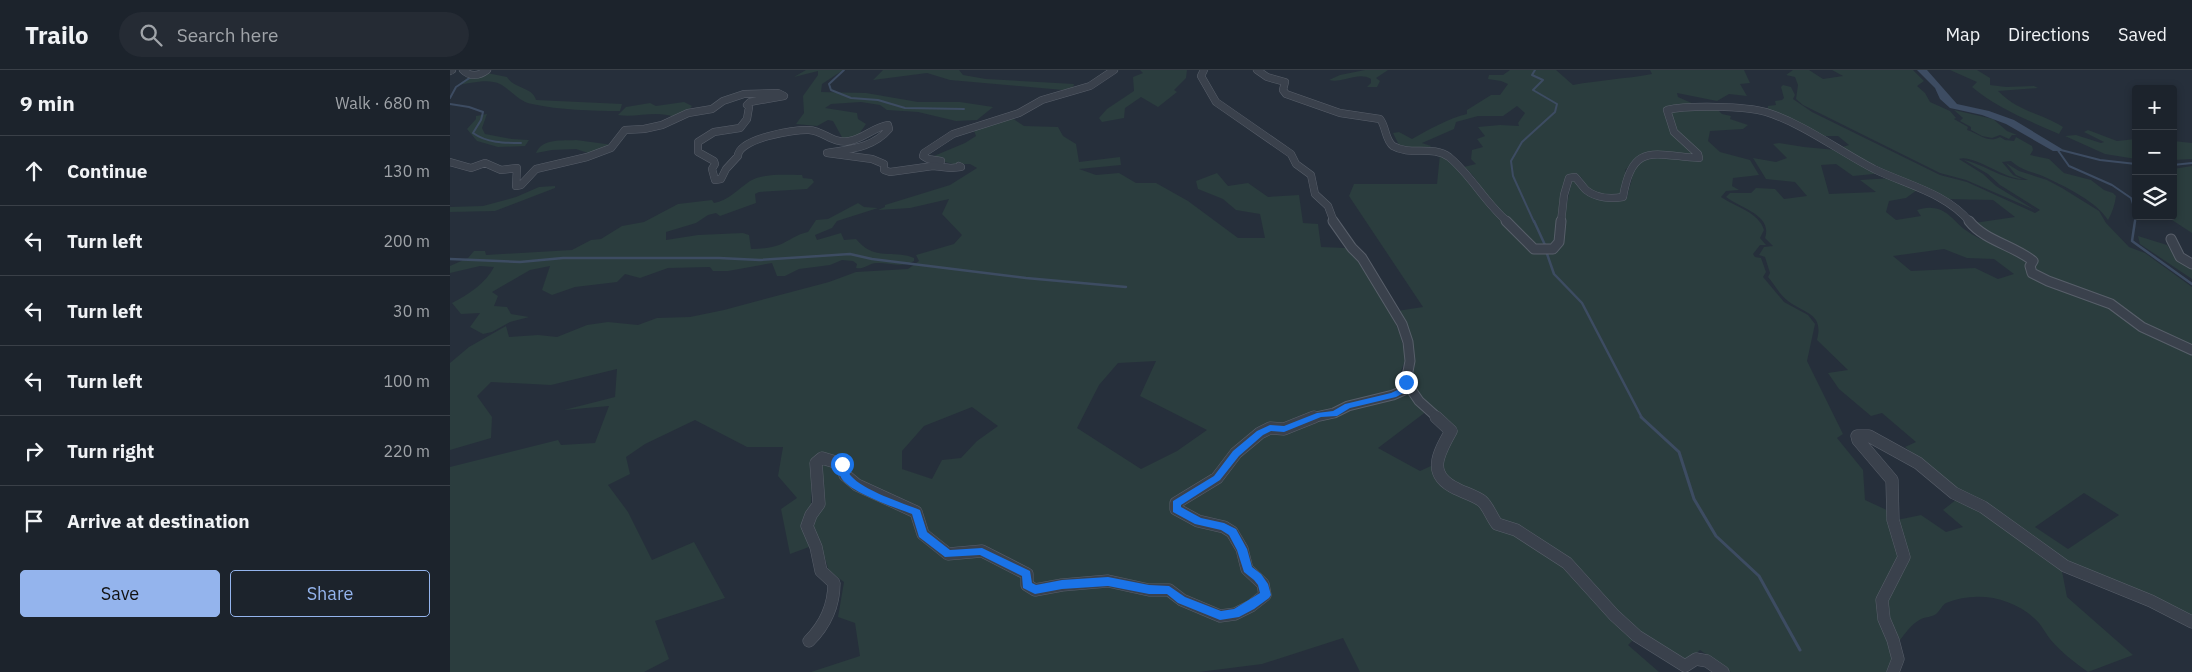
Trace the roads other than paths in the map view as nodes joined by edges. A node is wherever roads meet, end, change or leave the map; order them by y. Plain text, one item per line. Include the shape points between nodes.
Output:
1 (463, 70) edge
2 (487, 70) edge
3 (1114, 70) edge
4 (1204, 70) edge
5 (1256, 70) edge
6 (450, 162) edge
7 (2171, 239) dead end
8 (2192, 264) edge
9 (2192, 350) edge
10 (1409, 388) junction
11 (2192, 622) edge
12 (810, 641) dead end
13 (1723, 672) edge
14 (1893, 672) edge

1 - 2 street via 475,75
3 - 6 street via 1090,86 1042,100 1019,113 953,134 924,153 928,159 960,166 958,169 932,166 896,172 884,170 884,164 872,159 827,153 873,143 885,134 889,126 885,125 851,141 832,142 814,131 797,130 749,142 740,148 738,156 724,169 720,179 715,180 714,161 698,152 698,142 714,132 740,128 750,102 784,97 781,93 764,92 725,100 712,109 688,113 662,125 625,130 611,148 536,169 522,185 516,186 516,168 501,170 485,163 471,168
4 - 10 street via 1201,76 1216,102 1291,154 1296,164 1311,175 1316,194 1328,206 1333,222 1362,258 1402,324 1408,342 1410,361 1406,382
5 - 9 street via 1285,82 1283,90 1286,94 1340,114 1380,120 1392,145 1440,152 1447,156 1467,174 1492,209 1534,249 1553,249 1559,242 1568,178 1575,177 1596,195 1616,198 1623,196 1629,179 1628,171 1638,158 1699,158 1674,132 1667,110 1684,106 1757,111 1804,129 1862,162 1946,200 1960,210 1978,232 2020,251 2033,261 2030,266 2032,273 2048,282 2111,304 2142,326
7 - 8 street via 2180,257
10 - 12 street via 1284,429 1270,428 1236,454 1217,478 1176,503 1176,509 1198,522 1224,527 1232,532 1242,549 1247,569 1263,584 1265,595 1251,606 1235,614 1220,616 1182,600 1169,590 1149,590 1108,581 1035,590 1027,585 1027,574 982,552 948,554 923,534 916,512 876,496 846,477 842,464 822,458 816,463 819,504 808,526 821,571 834,583 835,598 817,635
10 - 13 street via 1451,431 1437,462 1443,480 1483,502 1498,524 1516,530 1568,563 1637,636 1685,666 1696,659 1707,660
11 - 14 street via 2151,601 2065,566 1983,507 1954,493 1918,463 1880,441 1857,436 1892,480 1893,520 1904,557 1882,600 1884,619 1898,659

